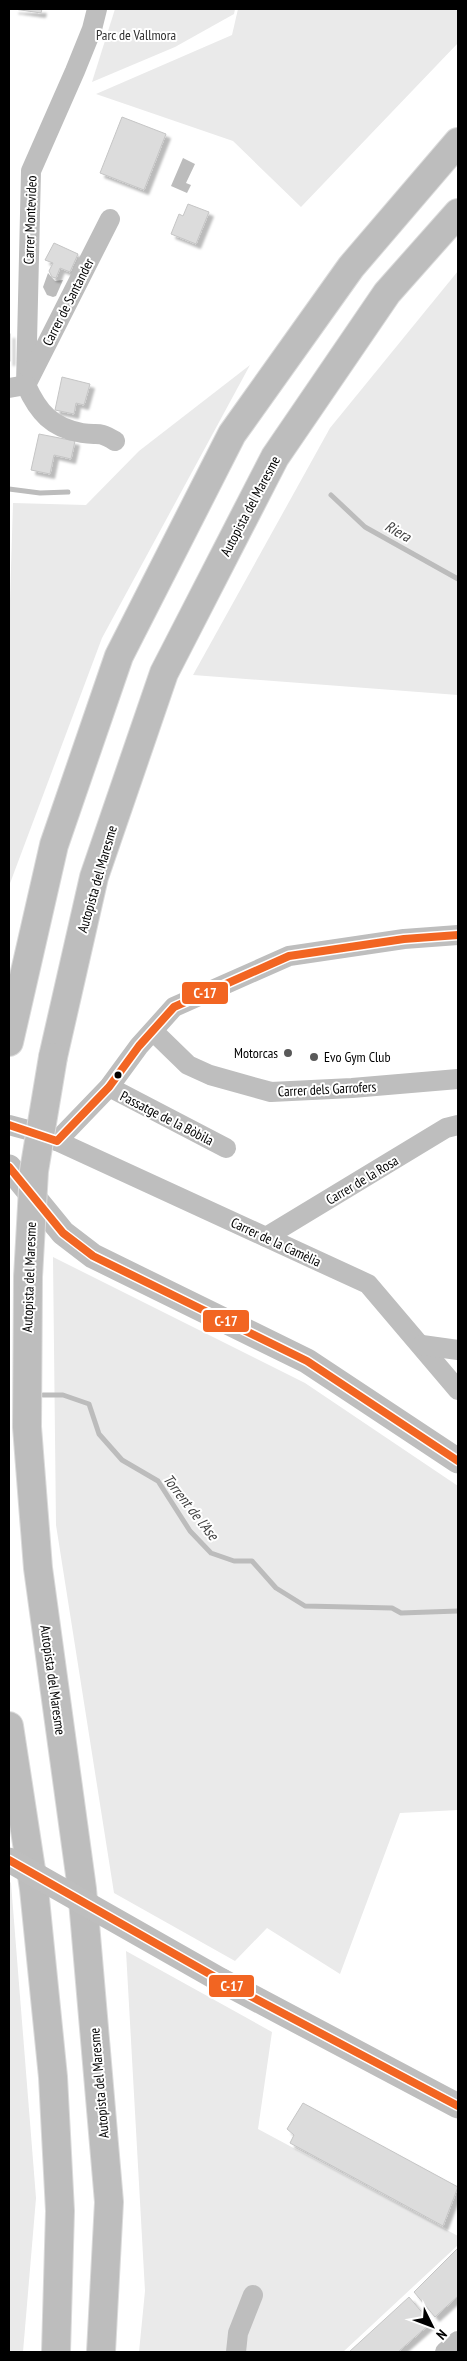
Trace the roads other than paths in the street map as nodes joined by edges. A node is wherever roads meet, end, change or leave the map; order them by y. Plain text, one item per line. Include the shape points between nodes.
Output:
1 (97, 9) edge
2 (458, 142) edge
3 (458, 213) edge
4 (110, 220) dead end
5 (18, 387) edge
6 (115, 441) dead end
7 (458, 935) edge
8 (158, 1026) junction
9 (9, 1042) edge
10 (458, 1079) edge
11 (109, 1087) junction
12 (9, 1125) edge
13 (458, 1126) edge
14 (57, 1141) junction
15 (226, 1148) dead end
16 (9, 1167) edge
17 (266, 1237) junction
18 (422, 1345) junction
19 (458, 1350) edge
20 (458, 1390) edge
21 (458, 1461) edge
22 (9, 1726) edge
23 (9, 1860) edge
24 (458, 2106) edge
25 (253, 2295) dead end
26 (458, 2341) edge
27 (56, 2352) edge
28 (101, 2352) edge
29 (236, 2352) edge
30 (445, 2352) edge

1 - 5 street, Carrer Montevideo via 75,71 31,171
2 - 9 highway via 351,267 232,434 119,656 54,845
3 - 28 highway, Autopista del Maresme, bridge via 387,293 275,457 164,673 94,877 53,1057 34,1171 28,1277 27,1427 38,1568 82,1889 109,2202
4 - 5 street, Carrer de Santander
5 - 6 street via 55,423 84,434 101,433
7 - 8 street via 404,939 289,956 174,1007
8 - 10 street, Carrer dels Garrofers via 188,1064 210,1075 271,1092
8 - 11 street
11 - 14 street
11 - 15 street, Passatge de la Bòbila
12 - 14 street, Carrer de la Camèlia
13 - 17 street, Carrer de la Rosa via 446,1128
14 - 17 street, Carrer de la Camèlia
16 - 21 street via 63,1233 93,1256 307,1361
17 - 18 street, Carrer de la Camèlia via 368,1284
18 - 19 street
18 - 20 street, Carrer de la Camèlia
22 - 27 highway via 34,1889 53,2077 60,2210
23 - 24 street, bridge via 222,1981
25 - 29 street via 238,2333
26 - 30 street

